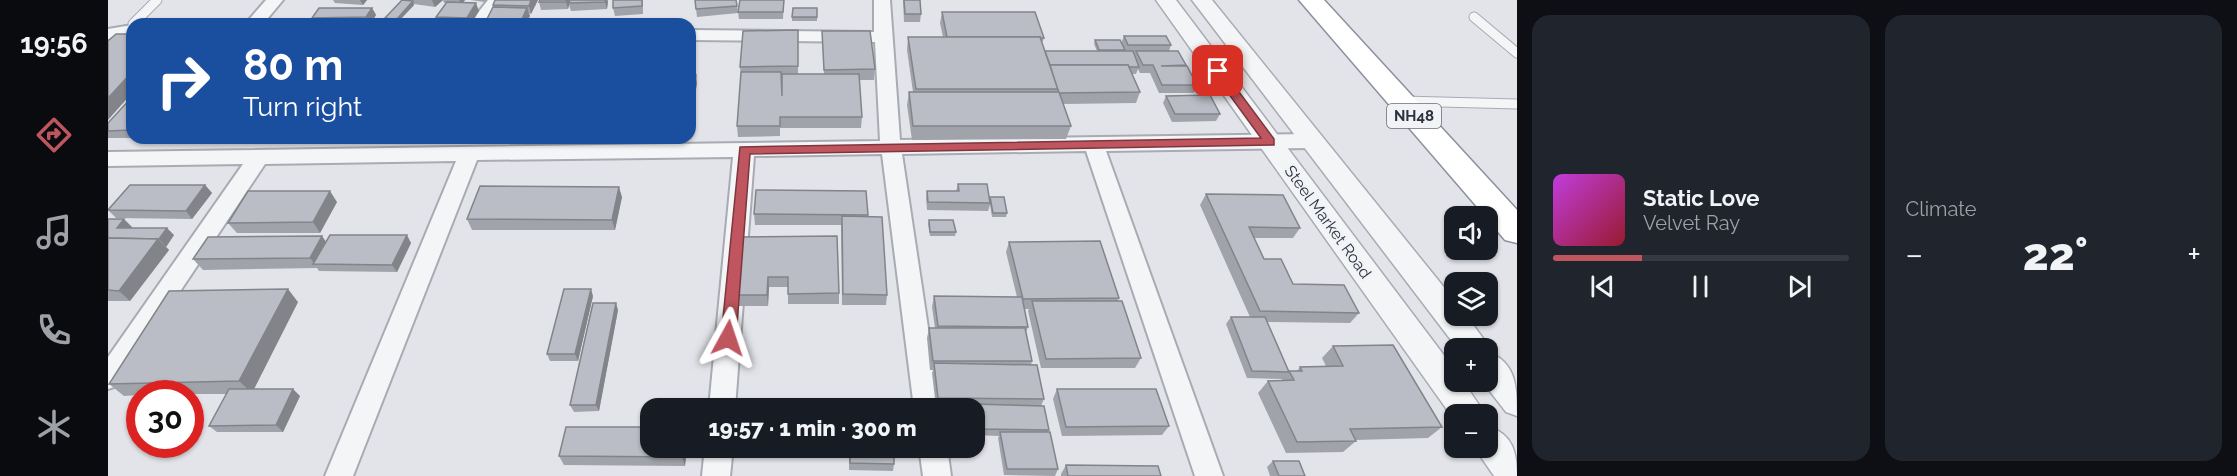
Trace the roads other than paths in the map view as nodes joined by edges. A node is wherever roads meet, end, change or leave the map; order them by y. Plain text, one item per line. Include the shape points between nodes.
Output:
1 (157, 0) edge
2 (275, 0) edge
3 (497, 0) edge
4 (882, 0) edge
5 (1166, 0) edge
6 (1202, 0) edge
7 (1290, 0) edge
8 (1311, 0) edge
9 (1474, 17) dead end
10 (140, 18) edge
11 (259, 18) edge
12 (483, 18) edge
13 (126, 29) edge
14 (108, 34) edge
15 (696, 35) edge
16 (883, 37) junction
17 (1517, 53) edge
18 (1401, 101) junction
19 (1517, 104) edge
20 (1312, 141) junction
21 (1270, 142) junction
22 (1094, 145) junction
23 (891, 148) junction
24 (744, 150) junction
25 (469, 154) junction
26 (259, 157) junction
27 (108, 159) edge
28 (1472, 206) edge
29 (1517, 231) edge
30 (1498, 233) edge
31 (1517, 253) edge
32 (1467, 338) edge
33 (1498, 377) edge
34 (108, 378) edge
35 (723, 398) edge
36 (926, 398) edge
37 (1517, 402) edge
38 (1462, 404) edge
39 (1498, 454) edge
40 (718, 458) edge
41 (935, 458) edge
42 (339, 476) edge
43 (716, 476) edge
44 (937, 476) edge
45 (1209, 476) edge
46 (1514, 476) edge

1 - 10 lane
2 - 11 street
3 - 12 street
4 - 16 street
5 - 21 street, Steel Market Road
6 - 20 street
7 - 28 highway, NH48 via 1397,127
8 - 18 highway, NH48
9 - 17 lane
13 - 14 street
15 - 16 street
16 - 23 street
18 - 19 lane
18 - 29 highway, NH48
20 - 21 street
20 - 32 street
21 - 22 street
21 - 38 street, Steel Market Road
22 - 23 street
22 - 45 street
23 - 24 street
23 - 36 street
24 - 25 street
24 - 35 street
25 - 26 street
25 - 42 street
26 - 27 street
26 - 34 street
30 - 31 highway
33 - 37 street
39 - 46 street
40 - 43 street
41 - 44 street

